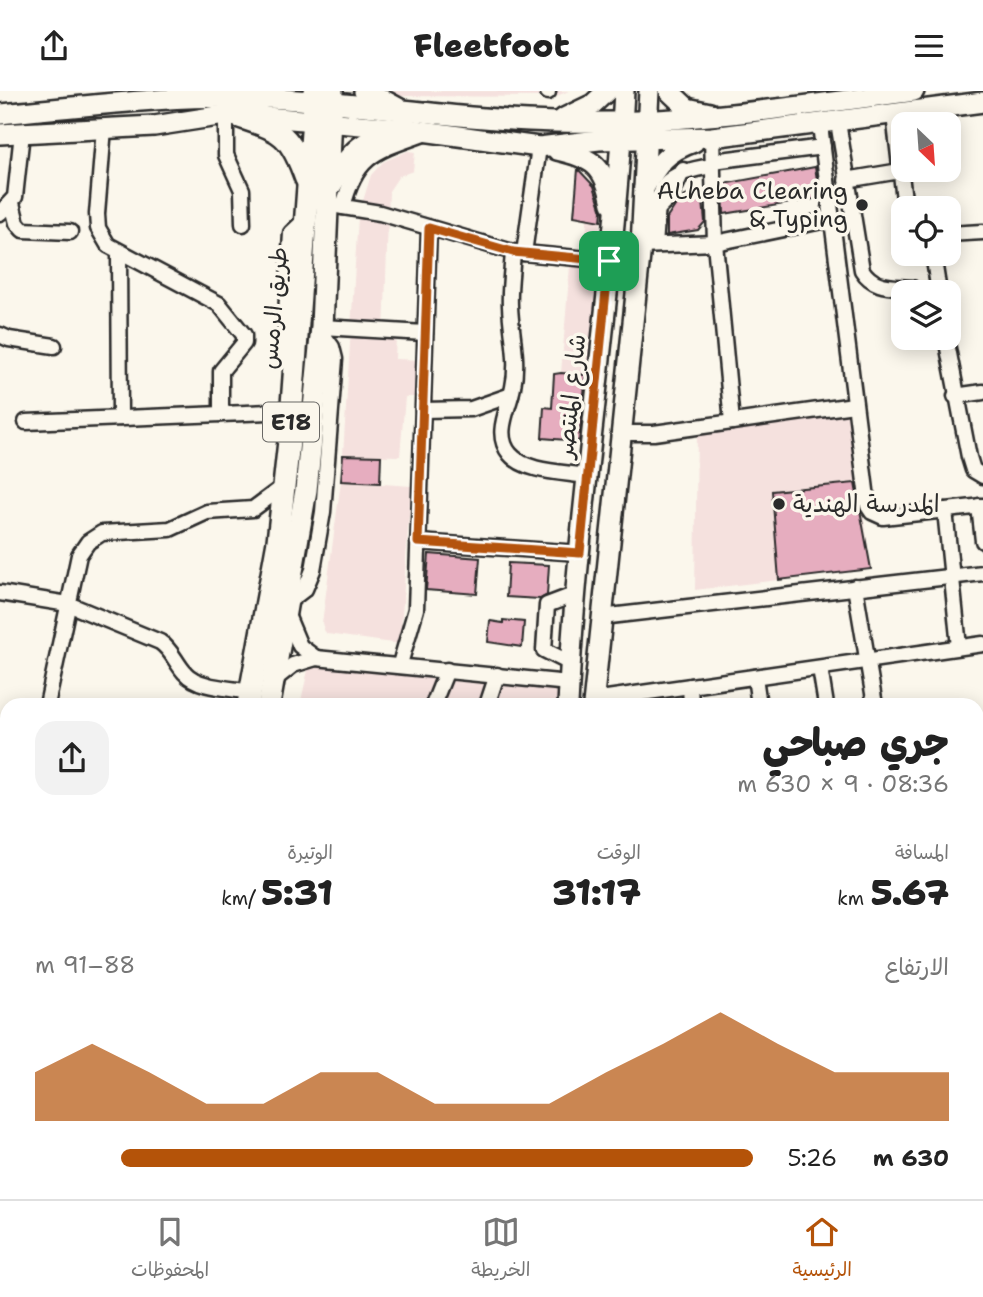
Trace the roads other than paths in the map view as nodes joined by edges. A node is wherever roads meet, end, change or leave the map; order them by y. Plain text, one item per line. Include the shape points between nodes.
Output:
1 (107, 91) edge
2 (365, 91) edge
3 (607, 91) edge
4 (624, 91) edge
5 (649, 91) edge
6 (669, 91) edge
7 (914, 91) edge
8 (269, 95) edge
9 (142, 96) edge
10 (983, 102) edge
11 (323, 105) edge
12 (92, 106) junction
13 (398, 109) junction
14 (915, 112) edge
15 (0, 114) edge
16 (229, 114) junction
17 (891, 115) edge
18 (724, 117) junction
19 (554, 122) junction
20 (829, 124) junction
21 (104, 128) junction
22 (408, 129) junction
23 (645, 130) junction
24 (622, 131) junction
25 (431, 132) junction
26 (22, 133) junction
27 (0, 134) edge
28 (712, 137) junction
29 (539, 146) junction
30 (823, 148) junction
31 (713, 164) junction
32 (891, 172) edge
33 (846, 180) junction
34 (641, 192) junction
35 (326, 198) junction
36 (12, 203) junction
37 (0, 213) edge
38 (614, 215) junction
39 (832, 219) junction
40 (243, 224) dead end
41 (429, 228) junction
42 (70, 232) dead end
43 (983, 232) edge
44 (961, 234) edge
45 (715, 243) junction
46 (648, 246) junction
47 (518, 253) junction
48 (119, 254) junction
49 (609, 261) junction
50 (891, 286) edge
51 (321, 330) junction
52 (0, 334) edge
53 (425, 334) junction
54 (54, 346) dead end
55 (949, 350) edge
56 (983, 392) edge
57 (511, 395) junction
58 (956, 396) junction
59 (854, 405) junction
60 (423, 409) junction
61 (292, 411) junction
62 (221, 414) junction
63 (120, 418) junction
64 (26, 422) dead end
65 (732, 422) junction
66 (621, 433) junction
67 (587, 476) junction
68 (983, 476) edge
69 (284, 486) junction
70 (981, 506) edge
71 (253, 509) junction
72 (945, 510) junction
73 (279, 528) junction
74 (983, 541) edge
75 (418, 542) junction
76 (580, 553) junction
77 (983, 573) edge
78 (952, 577) junction
79 (855, 587) junction
80 (0, 593) edge
81 (576, 594) junction
82 (68, 604) junction
83 (287, 607) junction
84 (601, 617) junction
85 (983, 644) edge
86 (959, 647) junction
87 (316, 658) junction
88 (866, 661) junction
89 (400, 664) junction
90 (820, 668) junction
91 (447, 670) junction
92 (570, 673) junction
93 (497, 675) junction
94 (755, 677) junction
95 (690, 686) junction
96 (274, 694) edge
97 (48, 698) edge
98 (246, 698) edge
99 (249, 698) edge
100 (436, 698) edge
101 (489, 698) edge
102 (568, 698) edge
103 (593, 698) edge
104 (617, 698) edge
105 (691, 698) edge
106 (758, 698) edge
107 (826, 698) edge
108 (874, 698) edge

1 - 12 street
2 - 13 highway
3 - 19 main road via 581,112
4 - 24 main road, شارع المنتصر
5 - 23 main road
6 - 18 main road via 687,108
7 - 18 main road
8 - 9 main road
8 - 11 main road
9 - 12 main road
10 - 14 main road
11 - 13 main road
11 - 16 main road
11 - 22 main road
11 - 35 highway, طريق الرمس / E18
12 - 15 main road
13 - 19 main road
16 - 21 main road
16 - 35 highway via 288,139
16 - 40 street via 226,155 242,190
17 - 20 main road
18 - 23 main road
19 - 24 main road
20 - 28 main road
20 - 30 street
20 - 33 street
21 - 26 main road
21 - 48 street via 98,228
22 - 25 main road
22 - 35 highway via 359,146 340,168
23 - 24 main road
23 - 28 main road
23 - 34 main road
24 - 29 main road
24 - 38 main road, شارع المنتصر
25 - 29 main road
25 - 35 street via 364,160
26 - 27 main road
26 - 36 street
28 - 31 street
28 - 34 main road via 667,154
29 - 38 main road via 596,163 609,185
29 - 47 street
30 - 31 street
30 - 39 street
31 - 45 street
31 - 46 street via 683,170 671,196 658,209
32 - 33 street
33 - 50 street via 862,270 869,280
34 - 46 main road
35 - 41 street
35 - 51 highway, طريق الرمس / E18
35 - 61 highway, طريق الرمس / E18 via 307,218
36 - 37 street
36 - 42 street via 23,230
38 - 49 main road, شارع المنتصر
39 - 45 street
39 - 59 street
41 - 47 street
41 - 53 street
43 - 44 street
45 - 46 street
45 - 65 street
46 - 66 main road
47 - 49 street
47 - 57 street via 510,305 516,365
48 - 62 street via 219,304 240,326 244,343 220,376
48 - 63 street
49 - 67 main road, شارع المنتصر
51 - 53 street
51 - 83 highway, طريق الرمس / E18 via 306,490
52 - 54 street
53 - 60 street
55 - 58 street
56 - 58 street
57 - 60 street via 471,409
57 - 67 street via 502,427 511,456 535,468
58 - 68 street via 973,470
59 - 65 street
59 - 72 street via 865,495 872,512 883,517
60 - 75 street
61 - 62 street
61 - 69 highway, طريق الرمس / E18
62 - 63 street
63 - 64 street
65 - 66 street
66 - 84 main road
67 - 76 main road, شارع المنتصر
69 - 71 street
69 - 73 highway, طريق الرمس / E18
70 - 72 street
70 - 74 street
71 - 73 street
71 - 82 street via 207,512 170,529 94,536 81,549
72 - 78 street
73 - 99 highway, طريق الرمس / E18
75 - 76 street
75 - 89 street via 416,608
76 - 81 main road, شارع المنتصر
77 - 78 street
78 - 79 street
78 - 86 street
79 - 84 street
79 - 88 street
80 - 82 street
81 - 92 main road, شارع المنتصر
81 - 92 street via 547,605 544,650
82 - 97 street
82 - 98 street via 160,642 194,680
83 - 87 street via 296,640
83 - 96 highway, طريق الرمس / E18
84 - 103 main road
85 - 86 street
86 - 88 street
87 - 89 street
87 - 96 street via 293,664
88 - 90 street
88 - 108 street
89 - 91 street
90 - 94 street
90 - 107 street
91 - 93 street
91 - 100 street
92 - 93 street
92 - 102 main road, شارع المنتصر
93 - 101 street
94 - 95 street
94 - 106 street
95 - 104 street
95 - 105 street

